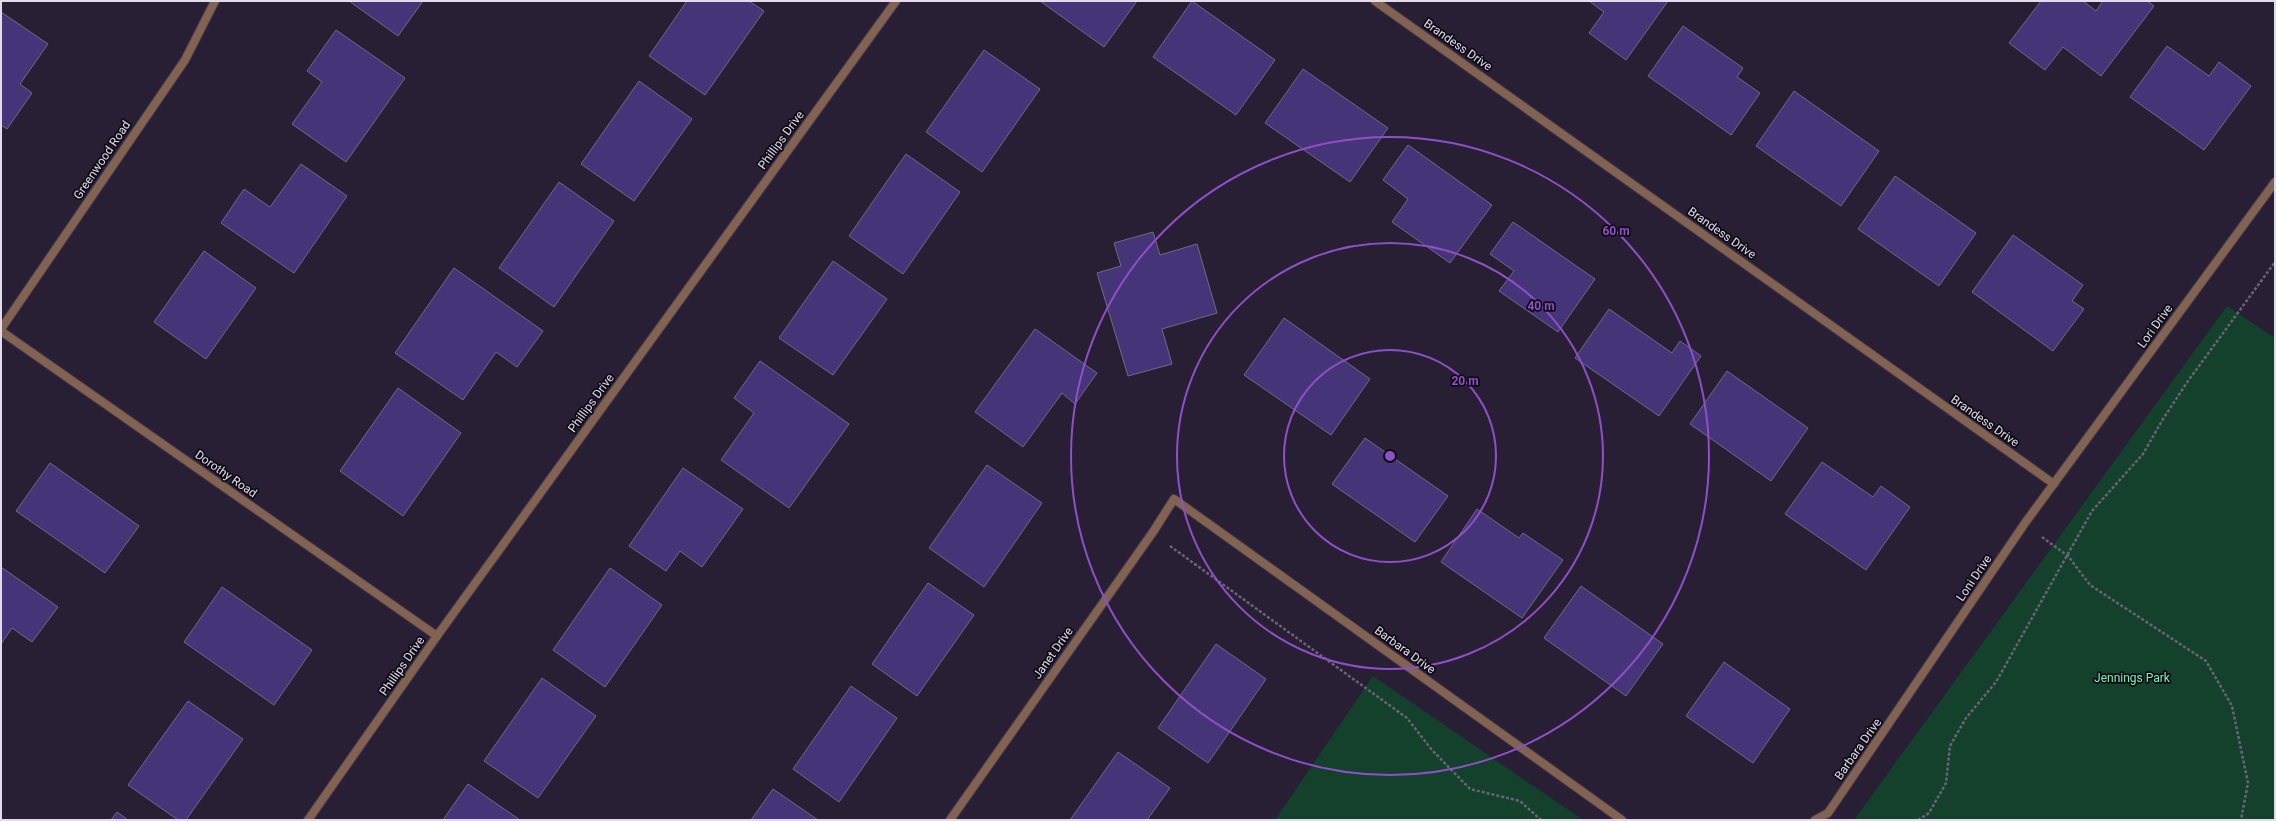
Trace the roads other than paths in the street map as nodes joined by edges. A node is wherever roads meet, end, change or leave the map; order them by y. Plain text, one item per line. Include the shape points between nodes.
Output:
1 (215, 1) edge
2 (896, 1) edge
3 (1375, 1) edge
4 (2275, 182) edge
5 (1, 330) edge
6 (2054, 484) junction
7 (1174, 499) joint
8 (437, 636) junction
9 (1916, 687) joint
10 (308, 820) edge
11 (950, 820) edge
12 (1622, 820) edge
13 (1815, 820) edge

1 - 5 street, Greenwood Road via 185,60
2 - 8 street, Phillips Drive
3 - 6 street, Brandess Drive
4 - 6 street, Lori Drive
5 - 8 street, Dorothy Road
6 - 9 street, Loni Drive via 2025,523
7 - 11 street, Janet Drive
7 - 12 street, Barbara Drive
8 - 10 street, Phillips Drive
9 - 13 street, Barbara Drive via 1828,813

